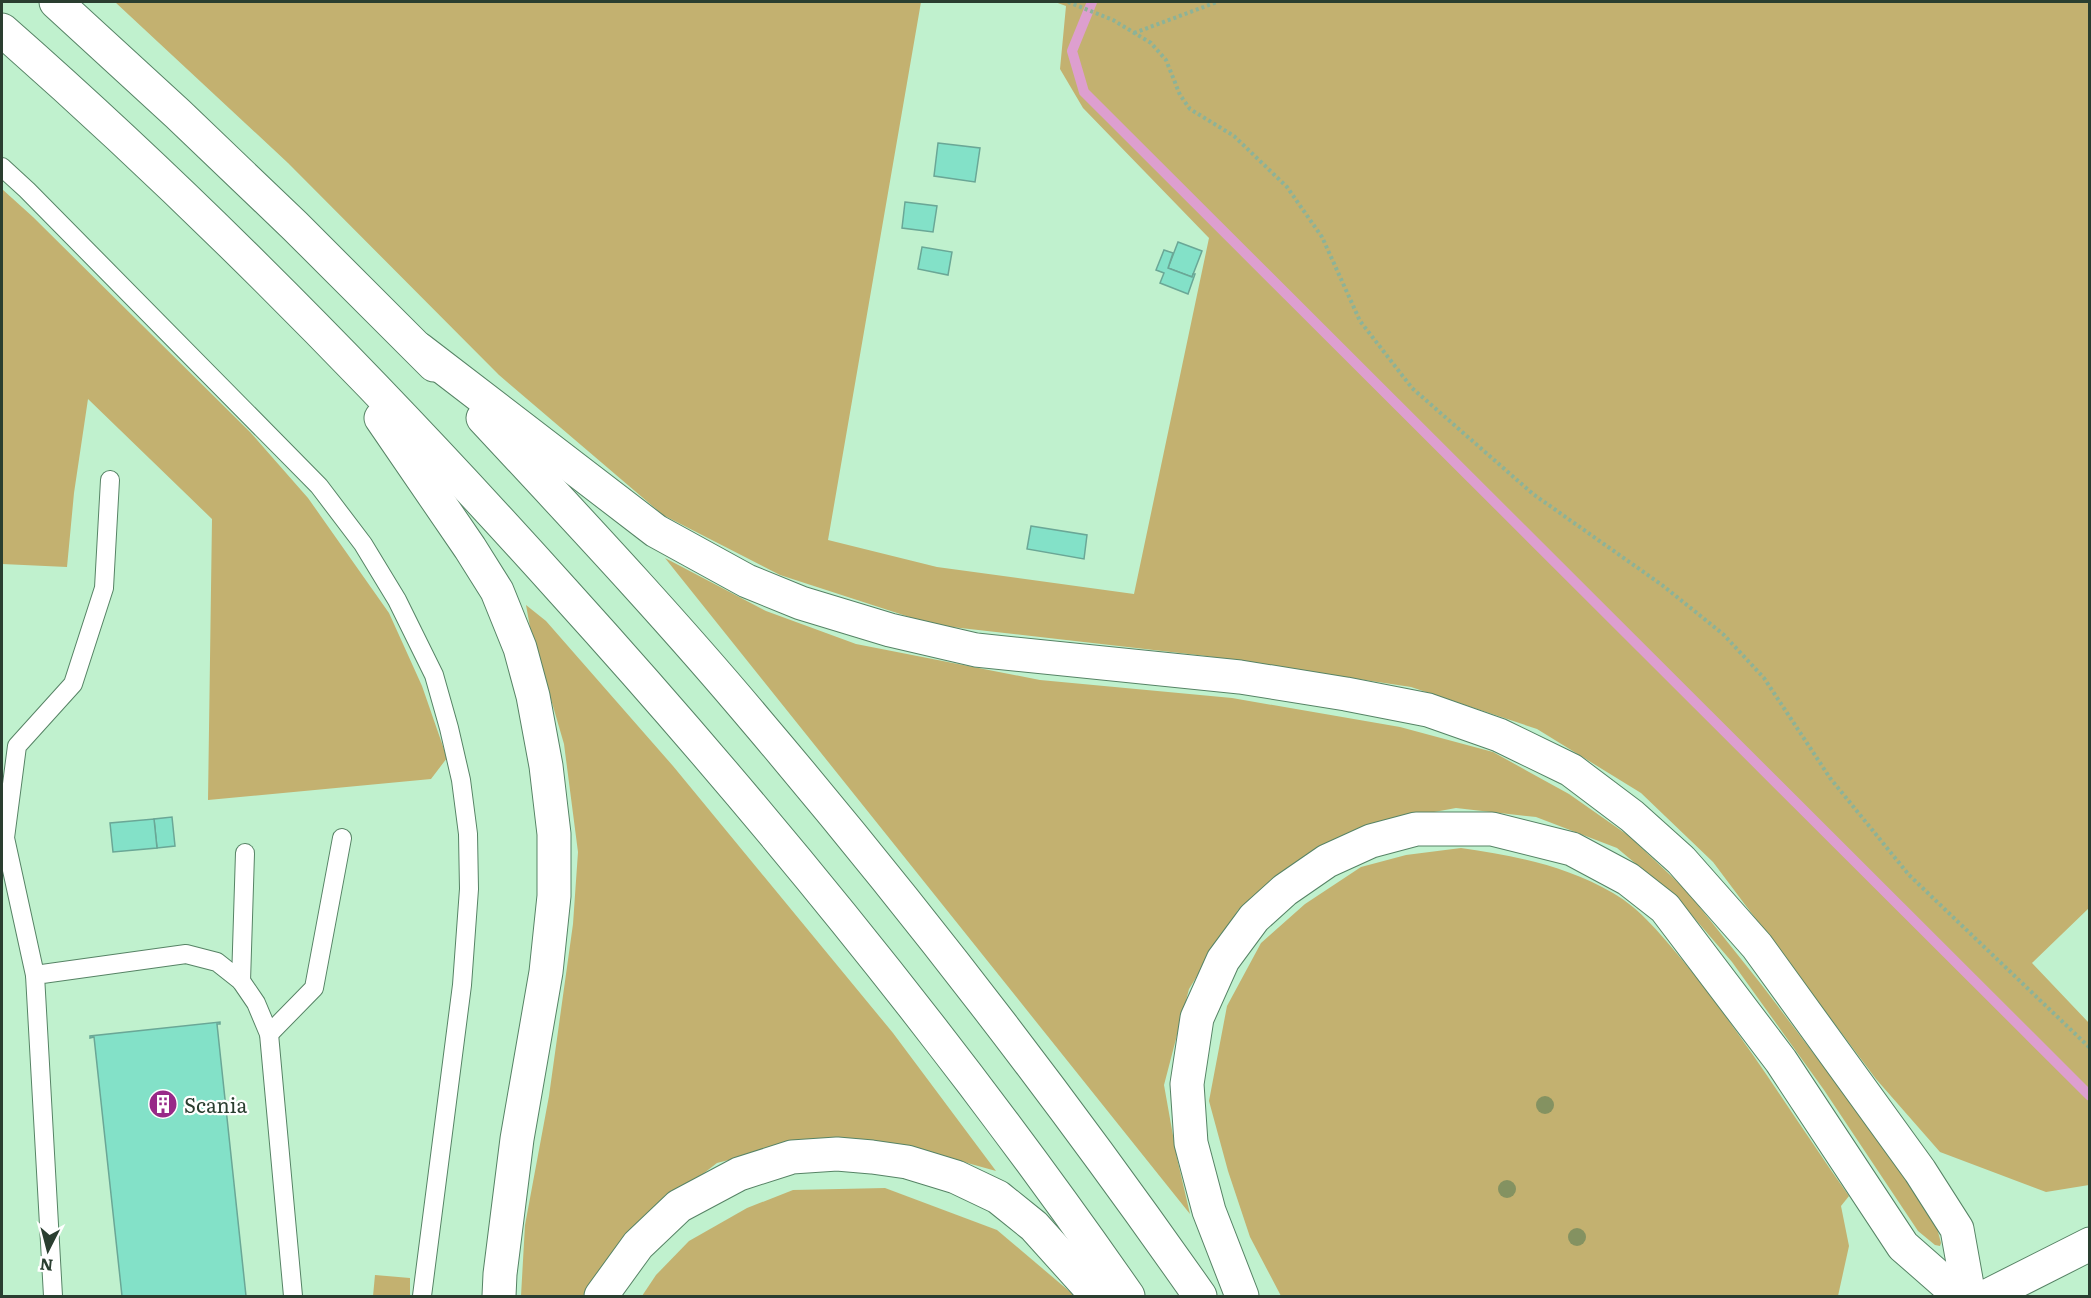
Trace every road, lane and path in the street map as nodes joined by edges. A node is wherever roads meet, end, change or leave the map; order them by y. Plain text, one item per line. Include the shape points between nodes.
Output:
1 (56, 2) edge
2 (1068, 2) edge
3 (1216, 2) edge
4 (2, 30) edge
5 (1133, 34) junction
6 (2, 167) edge
7 (324, 334) junction
8 (419, 349) junction
9 (110, 480) dead end
10 (342, 838) dead end
11 (245, 853) dead end
12 (35, 975) junction
13 (241, 981) junction
14 (269, 1034) junction
15 (2090, 1048) edge
16 (2090, 1244) edge
17 (53, 1296) edge
18 (293, 1296) edge
19 (422, 1296) edge
20 (499, 1296) edge
21 (601, 1296) edge
22 (1097, 1296) edge
23 (1128, 1296) edge
24 (1200, 1296) edge
25 (1242, 1296) edge
26 (1960, 1296) edge
27 (1969, 1296) edge
28 (1987, 1296) edge

1 - 8 main road via 178,114
2 - 5 path via 1113,20
3 - 5 path
4 - 7 main road via 140,156
5 - 15 path via 1151,43 1166,60 1190,109 1234,136 1287,187 1322,237 1360,321 1412,388 1533,494 1662,585 1723,634 1764,678 1830,778 1909,875
6 - 19 lane via 319,486 363,544 397,600 434,675 460,780 468,834 469,889 462,985
7 - 20 main road via 497,591 520,648 546,766 554,834 554,896 546,972 517,1139
7 - 23 main road via 482,501 724,774 854,930 1004,1123
8 - 24 main road via 758,722 1011,1036
8 - 27 main road via 656,531 747,580 801,603 976,650 1240,677 1428,710 1499,735 1571,770 1632,816 1681,860 1757,946 1920,1171 1957,1229
9 - 12 lane via 104,588 73,684 17,746 5,838
10 - 14 lane via 315,988
11 - 13 lane
12 - 13 lane via 186,954 217,962
12 - 17 lane
13 - 14 lane
14 - 18 lane
16 - 28 main road
21 - 22 main road via 638,1245 679,1206 739,1174 792,1157 837,1154 907,1162 956,1177 998,1197 1034,1226
25 - 26 main road via 1209,1210 1191,1143 1187,1083 1197,1018 1223,960 1254,918 1327,861 1371,841 1416,830 1481,829 1572,849 1628,879 1665,908 1781,1061 1903,1246

